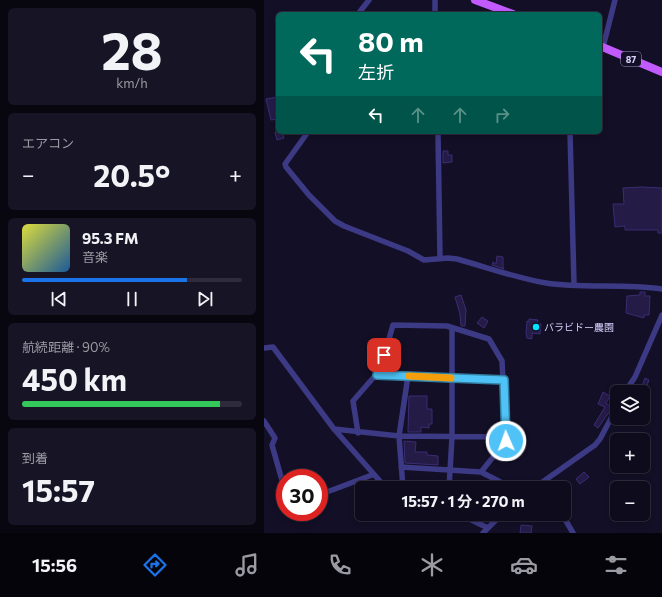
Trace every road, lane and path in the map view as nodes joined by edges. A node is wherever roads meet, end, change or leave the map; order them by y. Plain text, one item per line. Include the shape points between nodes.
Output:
1 (369, 0) edge
2 (435, 0) edge
3 (475, 0) edge
4 (615, 0) edge
5 (360, 12) edge
6 (435, 12) edge
7 (507, 12) edge
8 (602, 43) edge
9 (602, 46) edge
10 (662, 72) edge
11 (307, 134) edge
12 (438, 134) edge
13 (570, 134) edge
14 (440, 258) junction
15 (574, 284) junction
16 (662, 289) edge
17 (662, 315) edge
18 (452, 328) junction
19 (264, 348) edge
20 (377, 375) junction
21 (408, 376) junction
22 (452, 378) junction
23 (504, 380) junction
24 (630, 385) edge
25 (610, 420) edge
26 (264, 421) edge
27 (334, 429) junction
28 (358, 433) junction
29 (399, 436) junction
30 (452, 436) junction
31 (506, 437) junction
32 (401, 467) junction
33 (279, 469) edge
34 (449, 469) junction
35 (481, 472) junction
36 (372, 475) junction
37 (547, 479) joint
38 (378, 481) edge
39 (402, 481) edge
40 (449, 481) edge
41 (498, 481) edge
42 (544, 481) edge
43 (328, 492) edge
44 (474, 521) edge
45 (495, 521) edge
46 (566, 521) edge
47 (488, 528) junction
48 (483, 533) edge
49 (573, 533) edge

1 - 5 street
2 - 6 street
3 - 7 main road
4 - 8 street
9 - 10 main road, 87
11 - 14 street via 285,164 335,221 424,260
12 - 14 street
13 - 15 street
14 - 15 street via 457,259 545,282
15 - 16 street
17 - 24 street
18 - 20 street via 393,325
18 - 22 street
18 - 23 street via 489,338 502,361
19 - 27 street via 273,347
20 - 21 street
20 - 28 street via 353,400
21 - 22 street
21 - 29 street
22 - 23 street
22 - 30 street
23 - 31 street
25 - 37 street via 594,445
26 - 33 street via 275,438 272,445
27 - 28 street
27 - 36 street
28 - 29 street
29 - 30 street
29 - 32 street
30 - 31 street
30 - 34 street
31 - 35 street via 506,441
32 - 34 street
32 - 39 street
34 - 35 street
34 - 40 street
35 - 41 street
36 - 38 street
36 - 43 street
37 - 42 street
44 - 47 street
45 - 47 street
46 - 49 street
47 - 48 street

